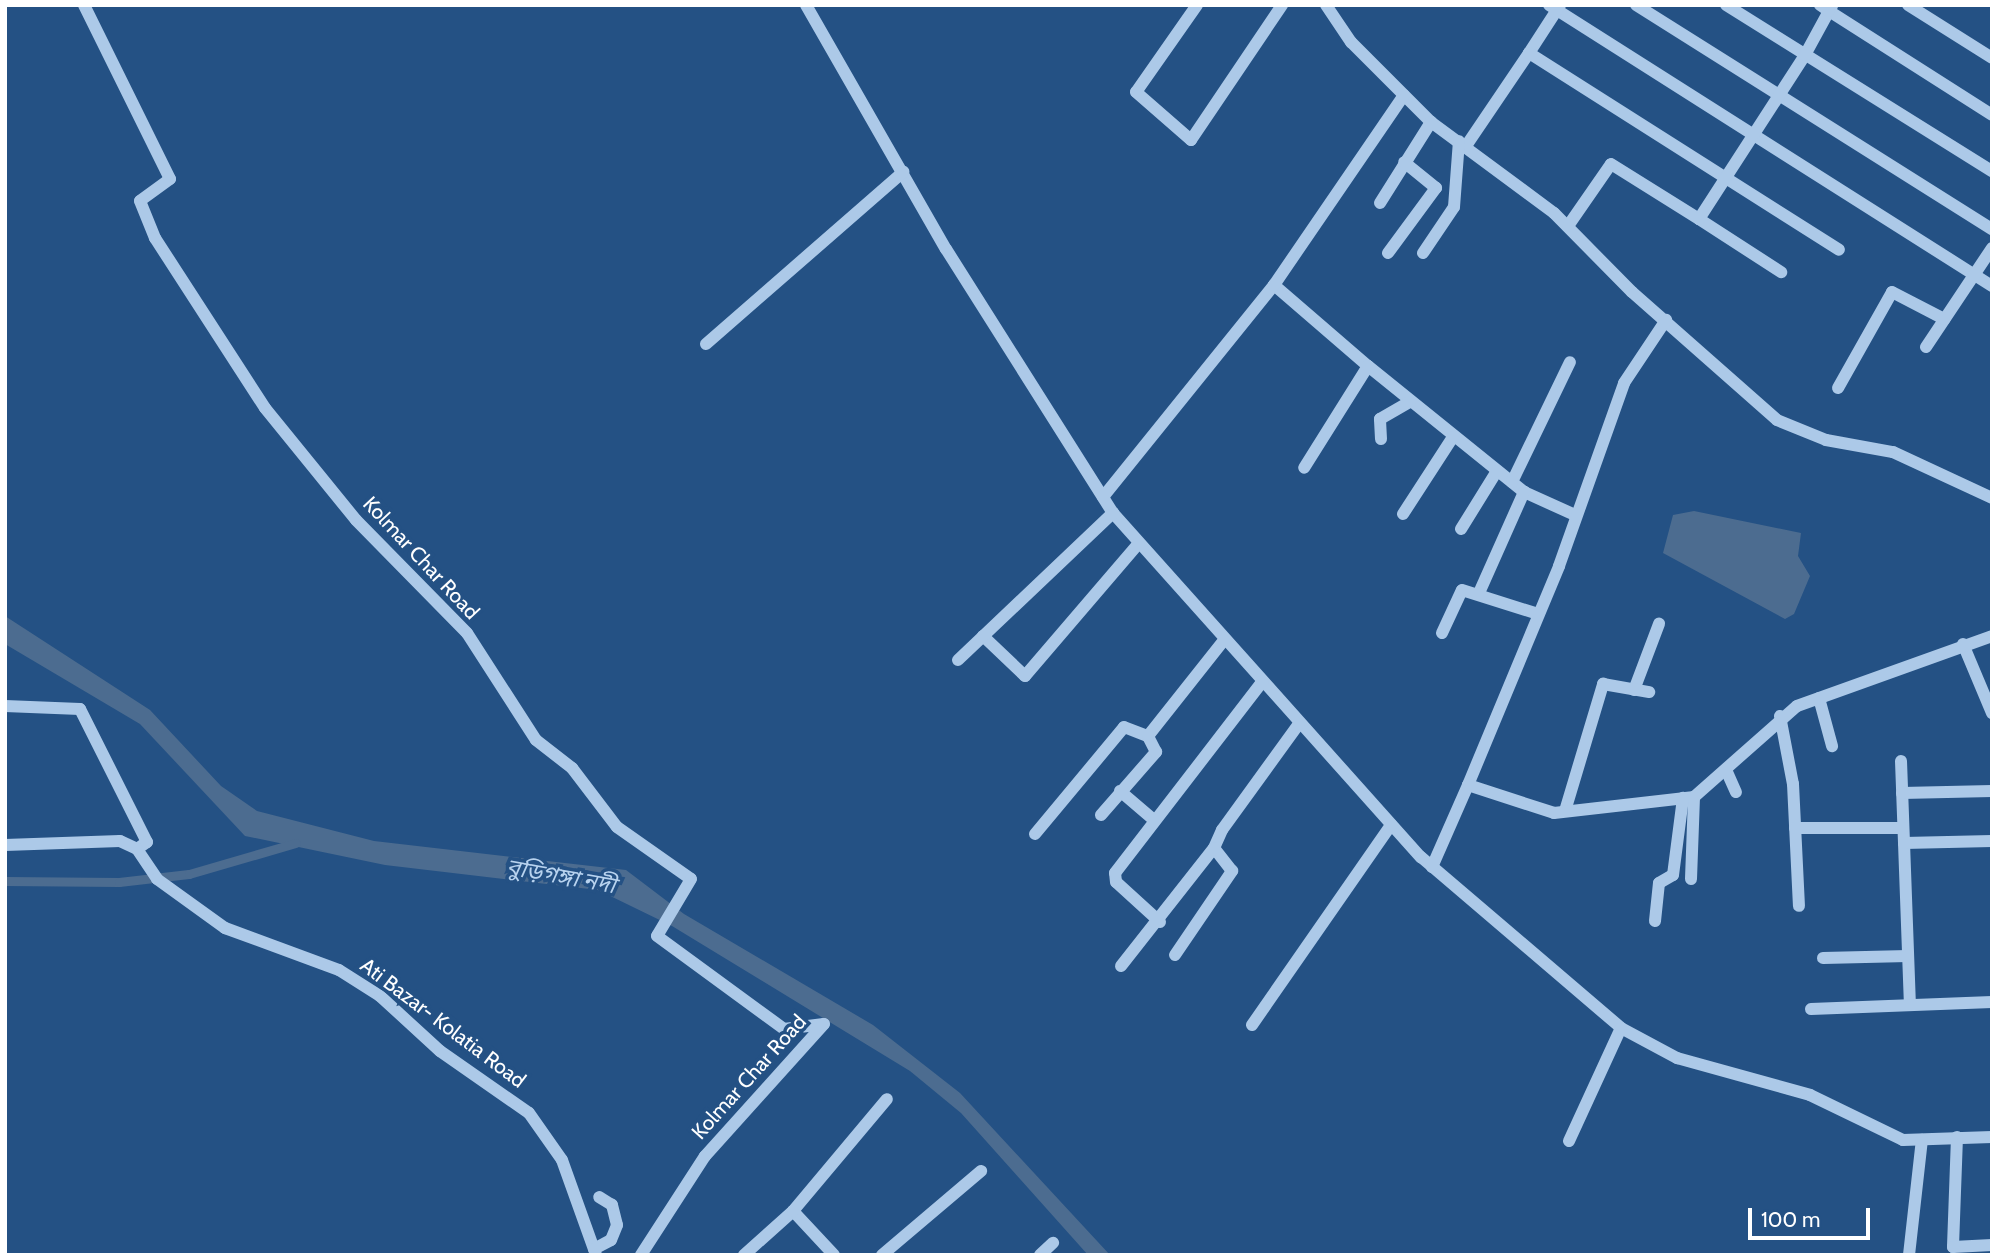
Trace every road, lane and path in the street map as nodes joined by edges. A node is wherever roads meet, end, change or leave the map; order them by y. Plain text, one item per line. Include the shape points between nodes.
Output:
1 (84, 5) edge
2 (806, 5) edge
3 (1197, 5) edge
4 (1282, 5) edge
5 (1326, 5) edge
6 (1636, 5) edge
7 (1726, 5) edge
8 (1908, 5) edge
9 (1555, 7) edge
10 (1827, 7) edge
11 (1530, 53) junction
12 (1805, 55) junction
13 (1992, 58) edge
14 (1404, 95) junction
15 (1779, 97) junction
16 (1992, 115) edge
17 (1431, 122) junction
18 (1754, 138) junction
19 (1463, 144) junction
20 (1404, 162) junction
21 (1992, 171) edge
22 (903, 172) junction
23 (1725, 179) junction
24 (1380, 203) dead end
25 (1699, 219) junction
26 (1568, 226) junction
27 (1992, 229) edge
28 (1992, 248) edge
29 (1839, 250) dead end
30 (1388, 253) dead end
31 (1423, 253) dead end
32 (1781, 272) dead end
33 (1974, 275) junction
34 (1274, 285) junction
35 (1992, 286) edge
36 (1944, 319) junction
37 (1665, 320) junction
38 (706, 344) dead end
39 (1926, 347) dead end
40 (1570, 362) dead end
41 (1368, 366) junction
42 (1838, 388) dead end
43 (1409, 402) junction
44 (1452, 437) junction
45 (1381, 439) dead end
46 (1304, 468) dead end
47 (1497, 471) junction
48 (1512, 482) junction
49 (1524, 492) junction
50 (1102, 497) junction
51 (1992, 498) edge
52 (1113, 513) junction
53 (1403, 514) dead end
54 (1575, 515) junction
55 (1461, 529) dead end
56 (1138, 544) junction
57 (1479, 593) junction
58 (1538, 614) junction
59 (1659, 624) dead end
60 (1442, 633) dead end
61 (983, 636) junction
62 (1992, 636) edge
63 (1224, 640) junction
64 (1963, 644) junction
65 (958, 660) dead end
66 (1263, 681) junction
67 (1634, 690) junction
68 (1649, 692) dead end
69 (1819, 698) junction
70 (5, 706) edge
71 (1992, 713) edge
72 (1780, 716) junction
73 (1298, 725) junction
74 (1148, 736) junction
75 (1832, 746) dead end
76 (1901, 761) dead end
77 (1727, 772) junction
78 (1468, 785) junction
79 (1121, 791) junction
80 (1992, 791) edge
81 (1736, 792) dead end
82 (1902, 793) junction
83 (1689, 798) junction
84 (1565, 811) junction
85 (1101, 815) dead end
86 (1154, 821) junction
87 (1391, 825) junction
88 (1795, 828) junction
89 (1903, 828) junction
90 (1035, 834) dead end
91 (1992, 841) edge
92 (1904, 843) junction
93 (5, 845) edge
94 (1214, 848) junction
95 (140, 853) junction
96 (1432, 867) junction
97 (1691, 879) dead end
98 (1800, 906) dead end
99 (1655, 921) dead end
100 (1160, 922) junction
101 (1175, 955) dead end
102 (1908, 956) junction
103 (1823, 958) dead end
104 (1121, 966) dead end
105 (1992, 1002) edge
106 (1910, 1005) junction
107 (1811, 1009) dead end
108 (1252, 1025) dead end
109 (1621, 1027) junction
110 (887, 1099) dead end
111 (1957, 1137) junction
112 (1992, 1138) edge
113 (1922, 1140) junction
114 (1569, 1141) dead end
115 (981, 1171) dead end
116 (600, 1197) dead end
117 (793, 1210) junction
118 (1053, 1243) dead end
119 (1992, 1245) edge
120 (595, 1252) edge
121 (641, 1255) edge
122 (744, 1255) edge
123 (834, 1255) edge
124 (882, 1255) edge
125 (1040, 1255) edge
126 (1909, 1255) edge

1 - 121 street, Kolmar Char Road via 170,179 140,201 225,352 356,520 467,633 536,740 572,768 617,827 691,879 657,936 739,1002 784,1029 824,1024 705,1156
2 - 22 street
3 - 4 street via 1136,92 1191,140
5 - 14 street via 1351,42
6 - 15 street
7 - 12 street
8 - 13 street
9 - 11 street
9 - 18 street
10 - 12 street
10 - 16 street
11 - 19 street
11 - 23 street
12 - 15 street
12 - 21 street
14 - 17 street
14 - 34 street
15 - 18 street
15 - 27 street
17 - 19 street
17 - 20 street
18 - 23 street
18 - 33 street via 1834,182
19 - 26 street
19 - 31 street via 1454,207
20 - 24 street
20 - 30 street via 1436,188
22 - 38 street
22 - 50 street
23 - 25 street
23 - 29 street
25 - 26 street via 1611,164
25 - 32 street
26 - 37 street
28 - 33 street
33 - 35 street
33 - 36 street
34 - 41 street
34 - 50 street
36 - 39 street
36 - 42 street via 1892,292
37 - 51 street via 1777,420 1826,440 1893,452
37 - 54 street via 1624,383
40 - 48 street
41 - 43 street
41 - 46 street
43 - 44 street
43 - 45 street via 1380,419
44 - 47 street
44 - 53 street
47 - 48 street
47 - 55 street
48 - 49 street
49 - 54 street
49 - 57 street
50 - 52 street
52 - 56 street
52 - 61 street
54 - 58 street
56 - 61 street via 1024,676
56 - 63 street
57 - 58 street
57 - 60 street via 1459,591
58 - 78 street
59 - 67 street
61 - 65 street
62 - 64 street
63 - 66 street
63 - 74 street
64 - 69 street via 1857,689
64 - 71 street
66 - 73 street
66 - 86 street
67 - 68 street
67 - 84 street via 1603,684
69 - 72 street
69 - 75 street
70 - 95 street via 80,709 147,842
72 - 77 street
72 - 88 street
73 - 87 street
73 - 94 street
74 - 79 street via 1156,751
74 - 90 street via 1124,726
76 - 82 street
77 - 81 street
77 - 83 street
78 - 84 street
78 - 96 street
79 - 85 street
79 - 86 street
80 - 82 street
82 - 89 street
83 - 84 street
83 - 97 street
83 - 99 street via 1672,875 1659,883
86 - 100 street via 1114,876
87 - 96 street
87 - 108 street
88 - 89 street
88 - 98 street
89 - 92 street
91 - 92 street
92 - 102 street
93 - 95 street via 120,842
94 - 100 street
94 - 101 street via 1233,871
95 - 120 street, Ati Bazar- Kolatia Road via 158,879 225,928 339,970 440,1051 511,1097 562,1160
96 - 109 street
100 - 104 street
102 - 103 street
102 - 106 street
105 - 106 street
106 - 107 street
109 - 113 street via 1677,1058 1769,1080 1850,1111 1893,1137
109 - 114 street
110 - 117 street
111 - 112 street
111 - 113 street
111 - 119 street via 1953,1247
113 - 126 street
115 - 124 street
116 - 120 street via 612,1205 617,1226 611,1240
117 - 122 street
117 - 123 street
118 - 125 street

